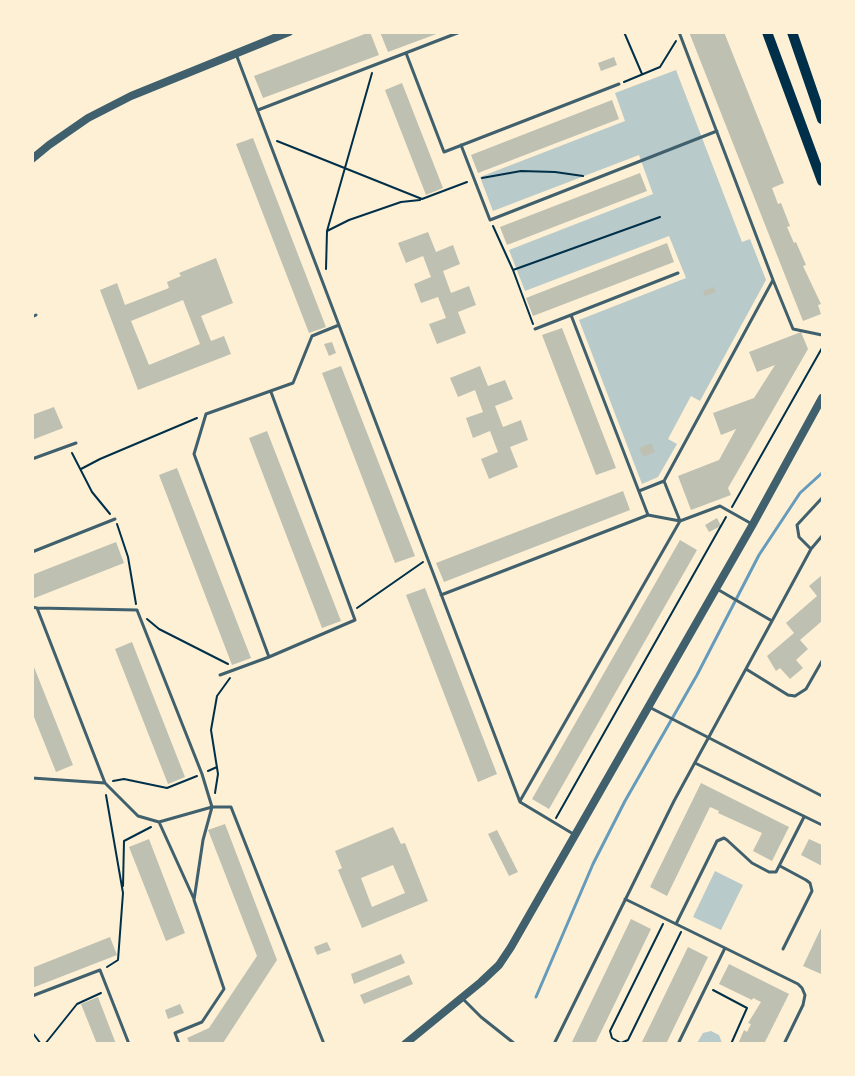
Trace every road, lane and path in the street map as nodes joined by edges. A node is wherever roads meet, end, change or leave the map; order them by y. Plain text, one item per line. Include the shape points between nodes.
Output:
1 (289, 32) edge
2 (460, 32) edge
3 (624, 32) edge
4 (767, 32) edge
5 (792, 32) edge
6 (680, 33) edge
7 (406, 53) junction
8 (235, 54) junction
9 (374, 66) junction
10 (643, 74) junction
11 (619, 84) joint
12 (258, 110) junction
13 (822, 119) edge
14 (717, 131) junction
15 (268, 137) junction
16 (461, 145) junction
17 (32, 159) edge
18 (343, 167) junction
19 (474, 179) junction
20 (594, 179) junction
21 (822, 182) edge
22 (422, 199) junction
23 (660, 217) dead end
24 (490, 220) junction
25 (326, 231) junction
26 (326, 269) dead end
27 (513, 270) junction
28 (678, 273) dead end
29 (773, 280) junction
30 (571, 315) junction
31 (339, 325) junction
32 (535, 329) joint
33 (822, 335) edge
34 (822, 348) edge
35 (271, 392) junction
36 (822, 398) edge
37 (206, 414) junction
38 (76, 443) dead end
39 (68, 446) junction
40 (32, 458) edge
41 (80, 469) junction
42 (664, 481) junction
43 (639, 491) junction
44 (822, 498) edge
45 (730, 511) junction
46 (648, 515) junction
47 (115, 519) junction
48 (680, 521) junction
49 (753, 524) junction
50 (822, 536) edge
51 (811, 549) junction
52 (32, 552) edge
53 (428, 559) junction
54 (717, 588) junction
55 (441, 595) junction
56 (32, 607) edge
57 (37, 608) junction
58 (137, 610) junction
59 (352, 611) junction
60 (772, 621) junction
61 (269, 657) junction
62 (822, 661) edge
63 (237, 669) junction
64 (746, 670) junction
65 (220, 675) dead end
66 (649, 707) junction
67 (708, 738) junction
68 (695, 763) junction
69 (217, 767) junction
70 (202, 774) junction
71 (32, 778) edge
72 (104, 783) junction
73 (822, 796) edge
74 (520, 802) junction
75 (212, 807) junction
76 (804, 816) junction
77 (160, 822) junction
78 (554, 822) junction
79 (822, 825) edge
80 (576, 835) junction
81 (780, 866) junction
82 (123, 893) junction
83 (625, 899) junction
84 (194, 900) junction
85 (665, 919) junction
86 (676, 924) junction
87 (683, 928) junction
88 (725, 948) junction
89 (783, 949) dead end
90 (100, 970) junction
91 (706, 986) junction
92 (108, 989) junction
93 (32, 996) edge
94 (462, 998) junction
95 (32, 1032) edge
96 (41, 1044) edge
97 (45, 1044) edge
98 (129, 1044) edge
99 (179, 1044) edge
100 (324, 1044) edge
101 (405, 1044) edge
102 (515, 1044) edge
103 (554, 1044) edge
104 (678, 1044) edge
105 (731, 1044) edge
106 (784, 1044) edge

1 - 8 street
2 - 7 lane
3 - 10 path
4 - 21 main road
5 - 13 main road
6 - 10 path via 660,67
6 - 14 lane
7 - 9 lane
7 - 16 lane via 444,152
8 - 12 lane
8 - 17 street via 88,118
9 - 12 lane
9 - 18 path
10 - 11 path
11 - 16 lane
12 - 15 lane
14 - 20 lane
14 - 29 lane
15 - 18 path
15 - 31 lane
16 - 19 lane
18 - 22 path
18 - 25 path
19 - 20 path via 521,170
19 - 22 path
19 - 24 lane
20 - 24 lane
22 - 25 path via 401,202
23 - 27 path
24 - 27 path
25 - 26 path
27 - 32 path
28 - 30 lane
29 - 33 lane via 794,329
29 - 42 lane
30 - 32 lane
30 - 43 lane
31 - 35 lane via 312,336 293,383
31 - 53 lane
34 - 45 path
35 - 37 lane
35 - 59 lane
36 - 49 street
37 - 41 path
37 - 61 lane via 194,454
38 - 39 lane
39 - 40 lane
39 - 41 path
41 - 47 path via 92,492
42 - 43 lane
42 - 48 lane
43 - 46 lane
44 - 51 lane via 797,525 799,537
45 - 48 lane via 720,506
45 - 49 lane
45 - 78 path
46 - 48 lane
46 - 55 lane
47 - 52 lane
47 - 58 path via 128,558
48 - 74 lane
49 - 54 street
50 - 51 lane
51 - 60 lane
53 - 55 lane
53 - 59 path
54 - 60 lane
54 - 66 street
55 - 74 lane
56 - 57 lane
57 - 58 lane
57 - 72 lane
58 - 63 path via 159,629
58 - 70 lane
59 - 61 lane via 355,620
60 - 64 lane
61 - 63 lane
62 - 64 lane via 806,689 795,696
63 - 65 lane
63 - 69 path via 217,696 211,730
64 - 67 lane
66 - 67 lane
66 - 80 street
67 - 68 lane
67 - 73 lane
68 - 76 lane
68 - 83 lane
69 - 70 path
69 - 75 path
70 - 72 path via 167,788 124,779
70 - 75 lane
71 - 72 lane
72 - 77 lane via 138,816
72 - 82 path
74 - 78 lane
75 - 77 lane
75 - 84 lane via 203,840
75 - 100 lane via 231,807
76 - 79 lane
76 - 81 lane
77 - 82 path via 124,841
77 - 84 lane
78 - 80 lane
80 - 94 street via 503,959
81 - 86 lane via 776,872 769,872 752,863 727,840 720,839
81 - 89 lane via 810,883 812,891
82 - 90 path via 118,960
83 - 85 lane
83 - 103 lane
84 - 99 lane via 224,989 202,1022 174,1033
85 - 86 lane
85 - 87 path via 610,1032 612,1038 621,1043 628,1040
86 - 87 lane
87 - 88 lane
88 - 91 lane
88 - 106 lane via 802,988 803,1006
90 - 92 lane
90 - 93 lane
91 - 104 lane
91 - 105 path via 747,1008
92 - 97 path via 77,1004
92 - 98 lane
94 - 101 street
94 - 102 lane
95 - 96 path

